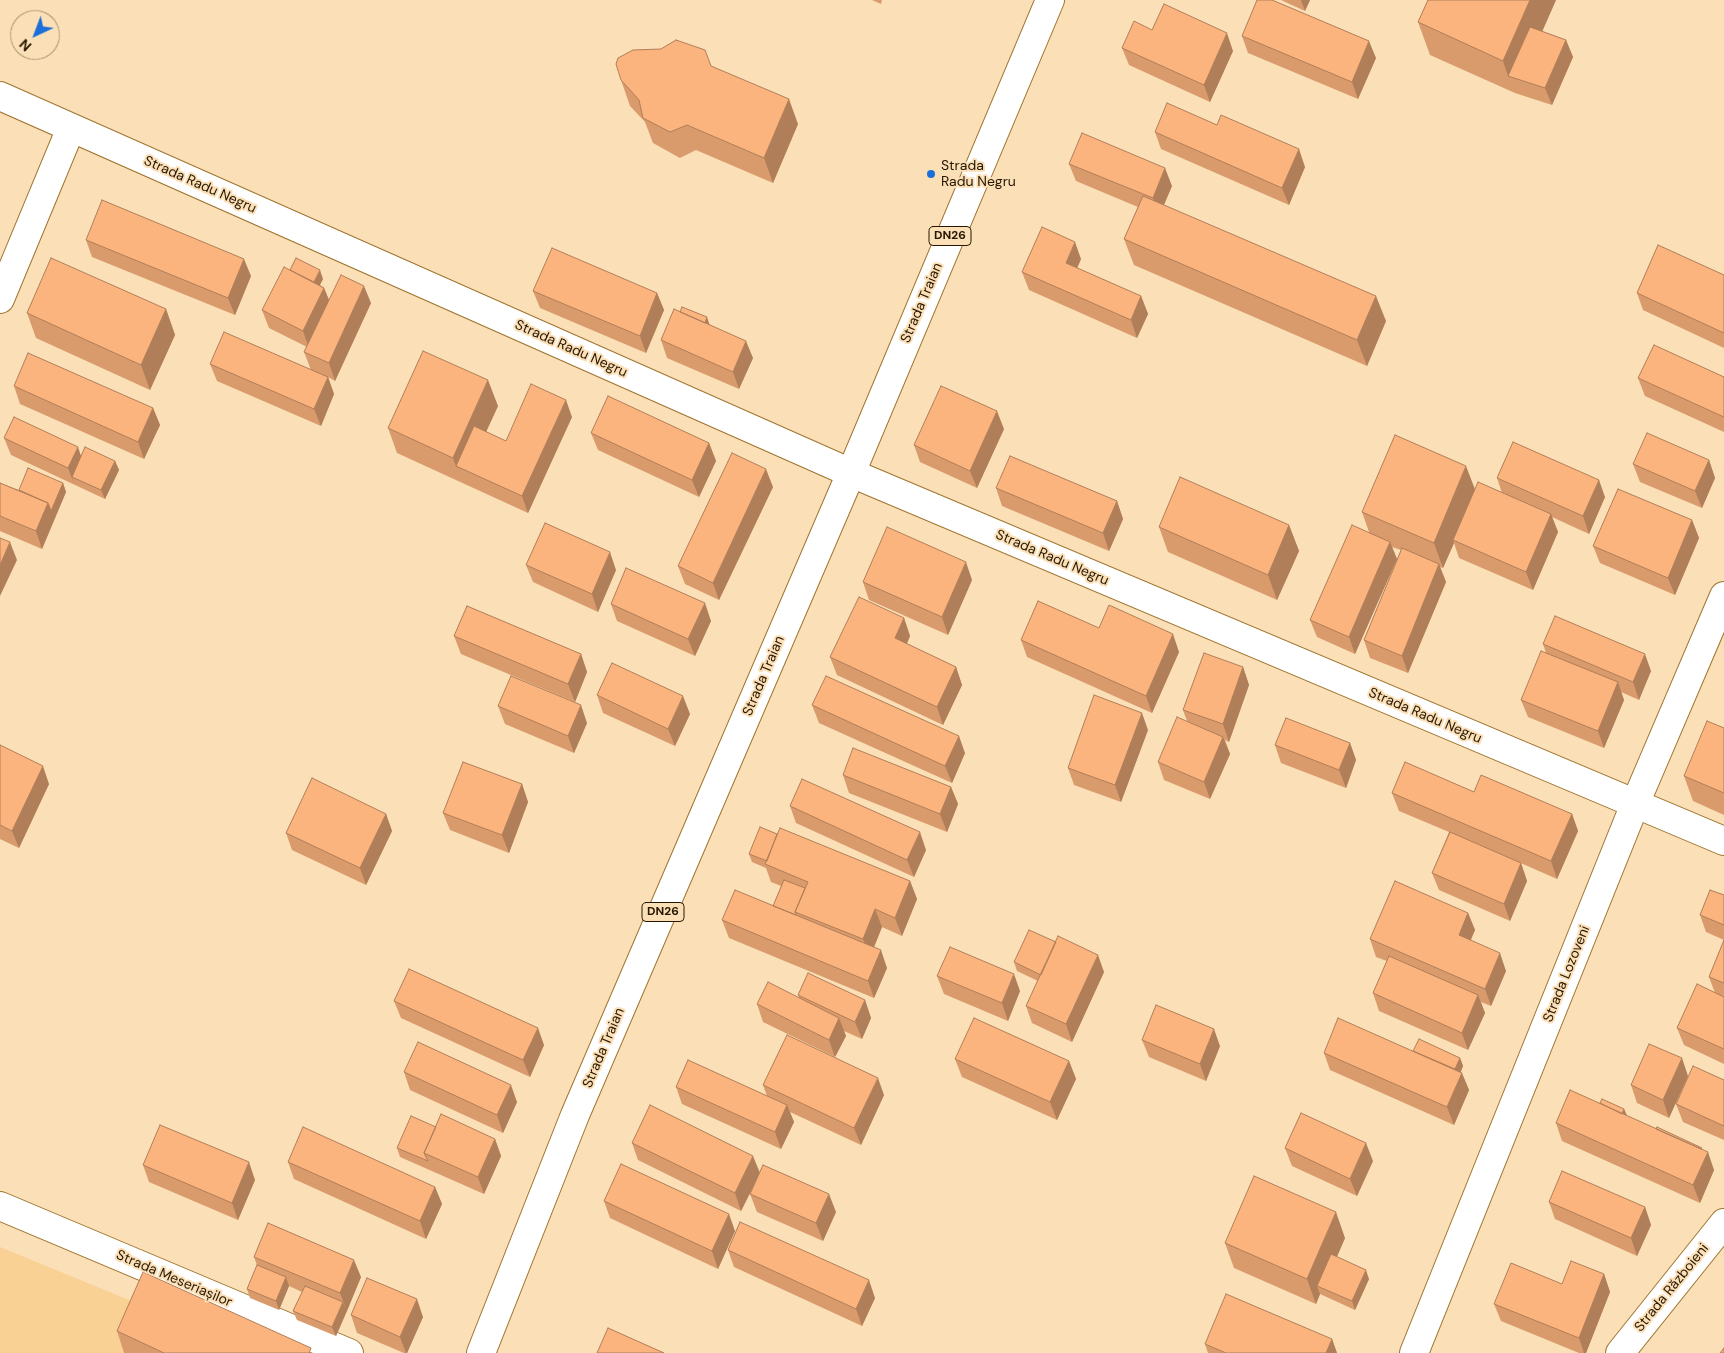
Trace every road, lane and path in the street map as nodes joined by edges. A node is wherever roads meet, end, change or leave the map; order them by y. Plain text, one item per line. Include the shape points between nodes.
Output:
1 (1050, 0) edge
2 (0, 96) edge
3 (71, 128) junction
4 (0, 299) edge
5 (852, 473) junction
6 (1724, 596) edge
7 (1635, 804) junction
8 (1724, 841) edge
9 (0, 1206) edge
10 (1724, 1223) edge
11 (349, 1353) edge
12 (481, 1353) edge
13 (1414, 1353) edge
14 (1620, 1353) edge

1 - 5 street, Strada Traian / DN26
2 - 3 street, Strada Radu Negru
3 - 4 street
3 - 5 street, Strada Radu Negru
5 - 7 street, Strada Radu Negru
5 - 12 street, Strada Traian / DN26 via 575,1115
6 - 7 street, Strada Lozoveni
7 - 8 street, Strada Radu Negru
7 - 13 street, Strada Lozoveni
9 - 11 street, Strada Meseriașilor
10 - 14 street, Strada Războieni

